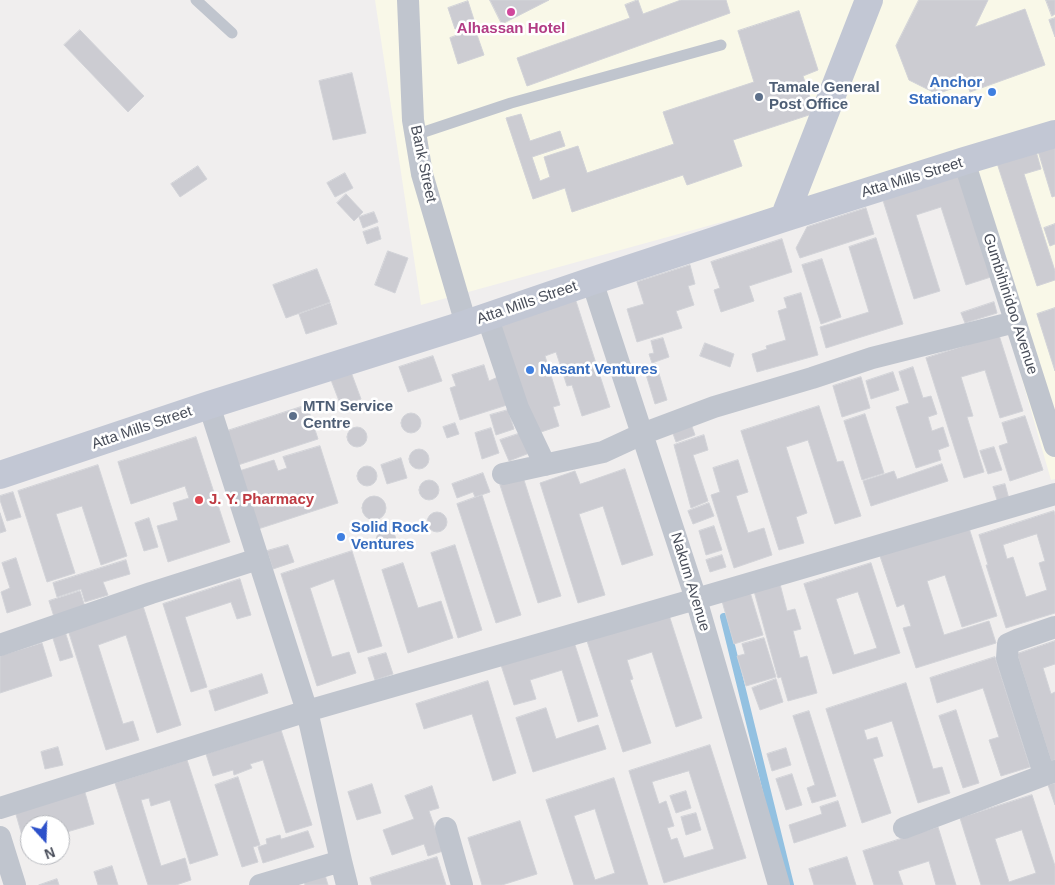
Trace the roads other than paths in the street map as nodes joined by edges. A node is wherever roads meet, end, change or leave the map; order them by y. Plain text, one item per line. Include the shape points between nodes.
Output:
1 (196, 0) edge
2 (408, 0) edge
3 (869, 0) edge
4 (232, 33) dead end
5 (721, 45) dead end
6 (1055, 134) edge
7 (415, 135) junction
8 (964, 161) junction
9 (784, 218) junction
10 (592, 281) junction
11 (477, 320) junction
12 (1016, 322) junction
13 (209, 405) junction
14 (642, 434) junction
15 (1055, 446) edge
16 (545, 465) junction
17 (503, 474) dead end
18 (0, 475) edge
19 (1055, 494) edge
20 (258, 559) junction
21 (696, 599) junction
22 (1055, 627) edge
23 (0, 645) edge
24 (307, 711) junction
25 (1050, 773) edge
26 (1, 805) edge
27 (446, 828) dead end
28 (904, 828) dead end
29 (0, 838) edge
30 (340, 861) junction
31 (15, 885) edge
32 (260, 885) edge
33 (347, 885) edge
34 (462, 885) edge
35 (779, 885) edge

1 - 4 lane
2 - 7 street, Bank Street
3 - 9 street
5 - 7 lane via 512,103
6 - 8 street, Atta Mills Street
7 - 11 street, Bank Street via 422,174
8 - 9 street, Atta Mills Street
8 - 12 street, Gumbihinidoo Avenue
9 - 10 street, Atta Mills Street
10 - 11 street, Atta Mills Street
10 - 14 street, Nakum Avenue
11 - 13 street, Atta Mills Street
11 - 16 street, Bank Street
12 - 14 street via 872,358 714,407
12 - 15 street, Gumbihinidoo Avenue
13 - 18 street, Atta Mills Street
13 - 20 street
14 - 16 street via 603,452
14 - 21 street, Nakum Avenue
16 - 17 street
19 - 21 street
20 - 23 street
20 - 24 street
21 - 24 street
21 - 35 street, Nakum Avenue
22 - 25 street via 1008,644 1007,658
24 - 26 street
24 - 30 street
25 - 28 street
27 - 34 street
29 - 31 street
30 - 32 street
30 - 33 street

